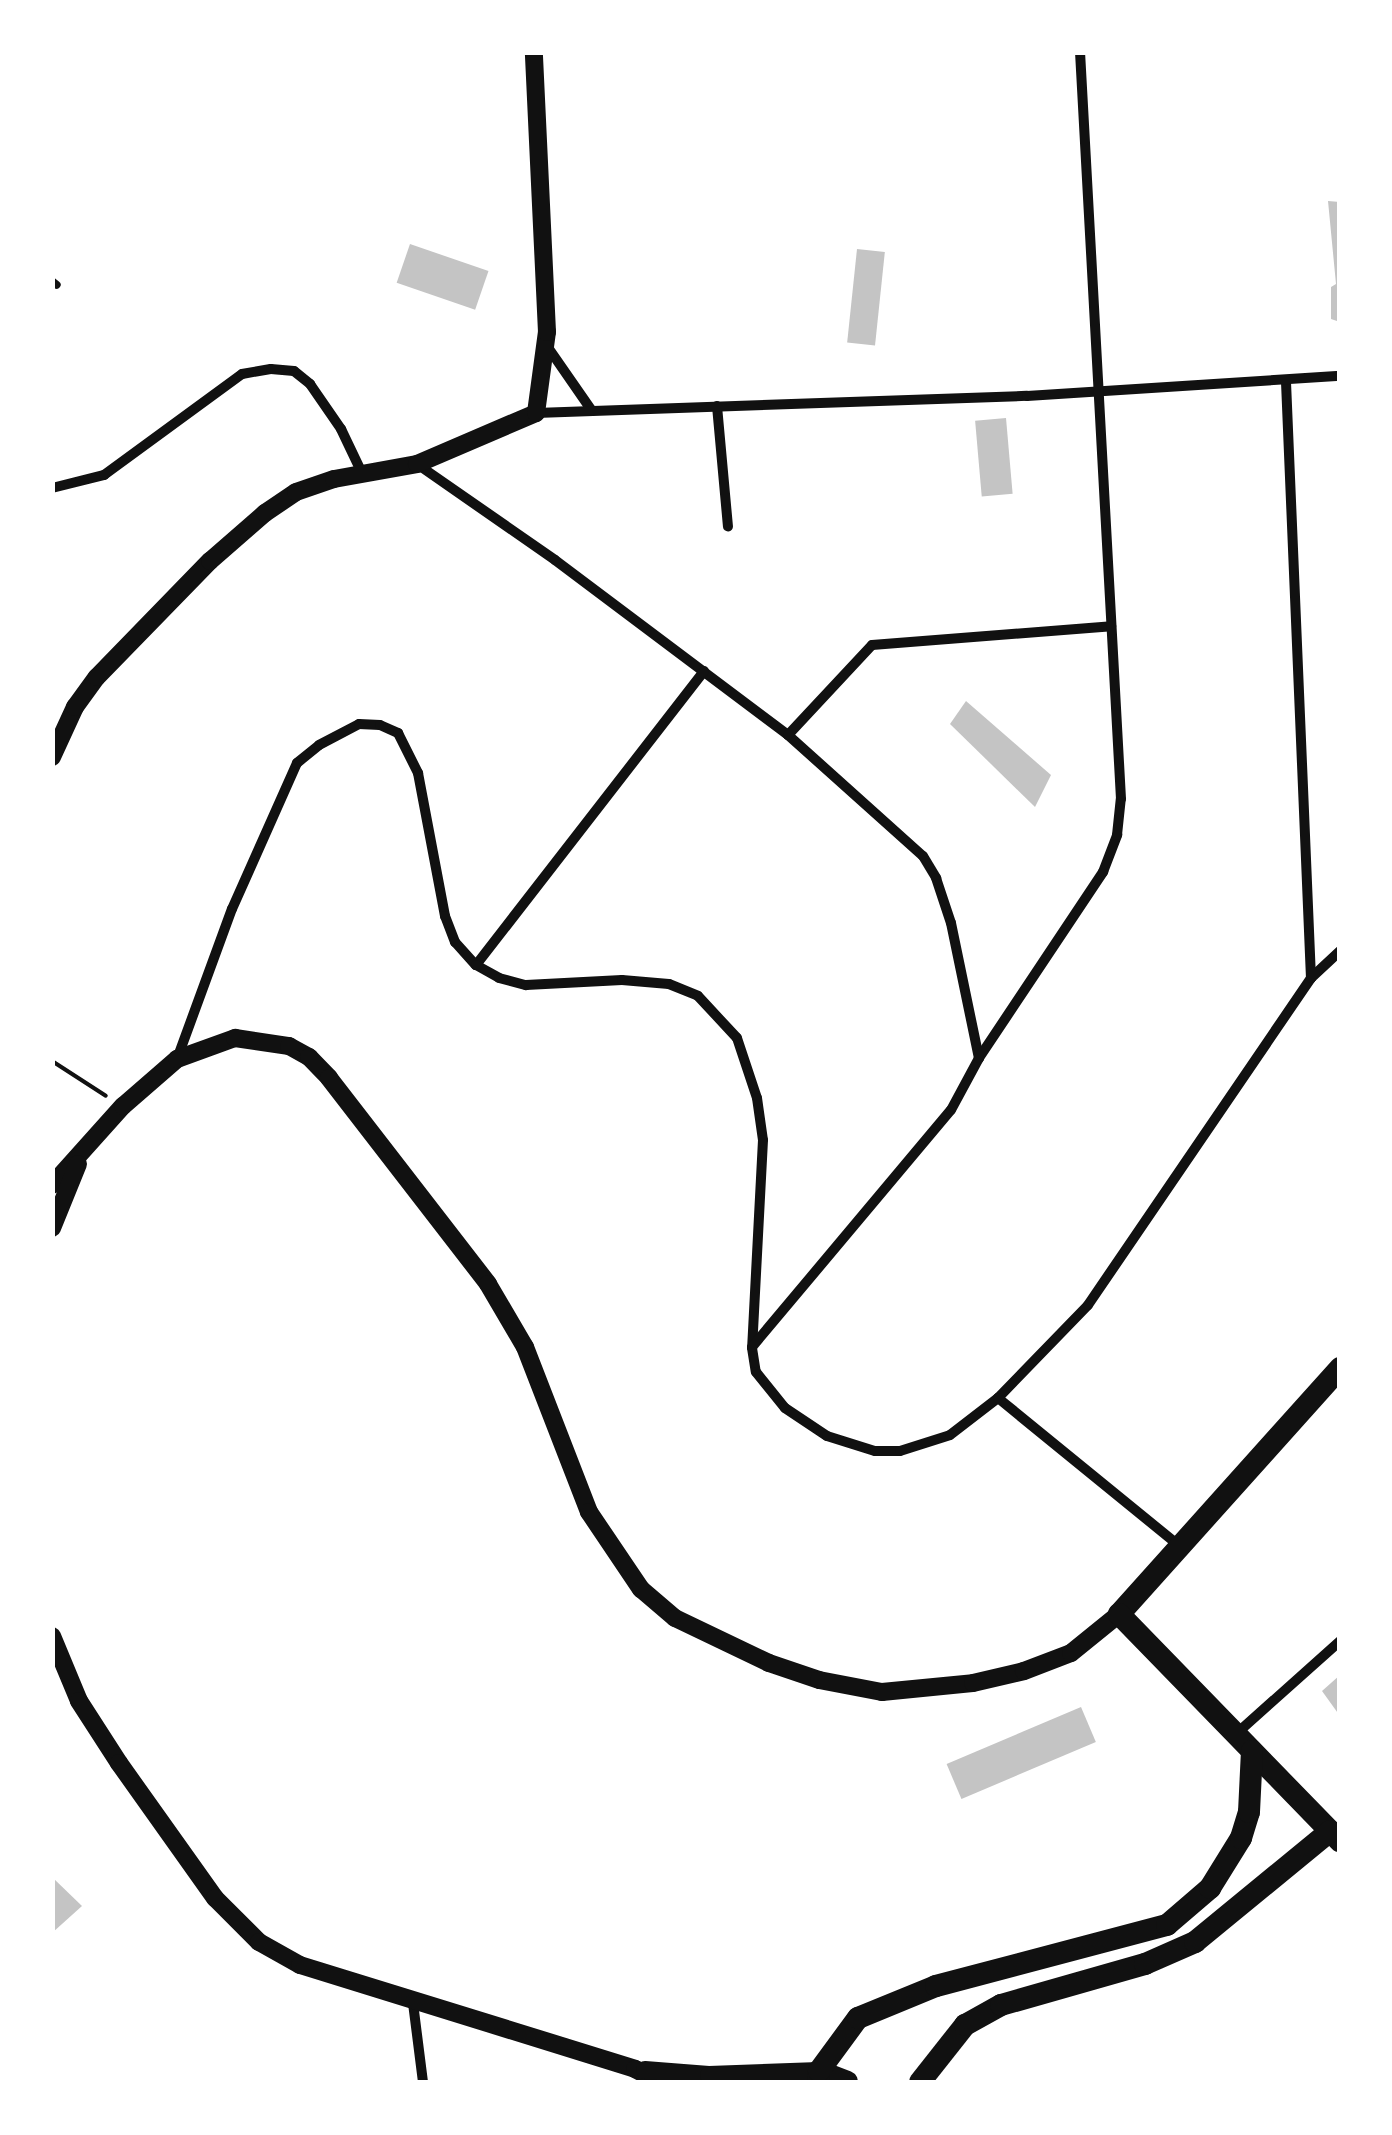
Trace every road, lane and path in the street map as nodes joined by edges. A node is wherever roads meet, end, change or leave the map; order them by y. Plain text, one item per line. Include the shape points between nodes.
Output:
1 (534, 52) edge
2 (1080, 52) edge
3 (548, 346) junction
4 (1340, 376) edge
5 (1286, 382) junction
6 (1098, 393) junction
7 (717, 406) junction
8 (592, 411) junction
9 (536, 413) junction
10 (417, 464) junction
11 (362, 472) junction
12 (52, 488) edge
13 (728, 526) dead end
14 (1111, 626) junction
15 (704, 671) junction
16 (788, 736) junction
17 (52, 757) edge
18 (1340, 951) edge
19 (476, 965) junction
20 (1311, 978) junction
21 (177, 1058) junction
22 (979, 1058) junction
23 (52, 1061) edge
24 (123, 1106) junction
25 (80, 1159) junction
26 (52, 1185) edge
27 (52, 1228) edge
28 (752, 1348) junction
29 (1340, 1368) edge
30 (998, 1398) junction
31 (1182, 1548) junction
32 (1120, 1614) junction
33 (52, 1636) edge
34 (1340, 1641) edge
35 (1244, 1743) junction
36 (1335, 1836) edge
37 (413, 2003) junction
38 (635, 2069) junction
39 (819, 2077) edge
40 (423, 2082) edge
41 (660, 2082) edge
42 (848, 2082) edge
43 (920, 2082) edge

1 - 3 street
2 - 6 street
3 - 8 street
3 - 9 street
4 - 5 street
5 - 6 street
5 - 20 street
6 - 7 street
6 - 14 street
7 - 8 street
7 - 13 street
8 - 9 street
9 - 10 street
10 - 11 street
10 - 15 street
11 - 12 street via 310,384 294,371 272,369 242,374 104,475
11 - 17 street via 296,492 230,542 97,677
14 - 16 street via 872,645
14 - 22 street via 1121,799 1117,835 1104,872
15 - 16 street
15 - 19 street
16 - 22 street via 923,856 951,923
18 - 20 street
19 - 21 street via 455,942 445,916 410,749 398,733 359,724 298,763 232,909
19 - 28 street via 526,985 669,984 698,996 737,1038 758,1098 763,1140
20 - 30 street via 1088,1304
21 - 24 street
21 - 32 street via 235,1038 264,1040 310,1058 329,1078 488,1284 525,1347 589,1512 642,1589 675,1618 768,1664 882,1692 1024,1671 1071,1653
22 - 28 street via 950,1110
23 - 24 path
24 - 25 street
25 - 26 street
25 - 27 street
28 - 30 street via 756,1372 785,1408 827,1436 875,1451 950,1435
29 - 31 main road
30 - 31 street
31 - 32 main road
32 - 35 main road
33 - 37 street via 78,1701 238,1925 300,1965
34 - 35 street
35 - 36 main road
35 - 39 main road via 1249,1812 1241,1838 1210,1888 1166,1924 909,1996 858,2018
36 - 43 main road via 1195,1942 1145,1964 1001,2005 965,2025
37 - 38 street
37 - 40 street
38 - 39 street
38 - 41 street
39 - 42 main road

